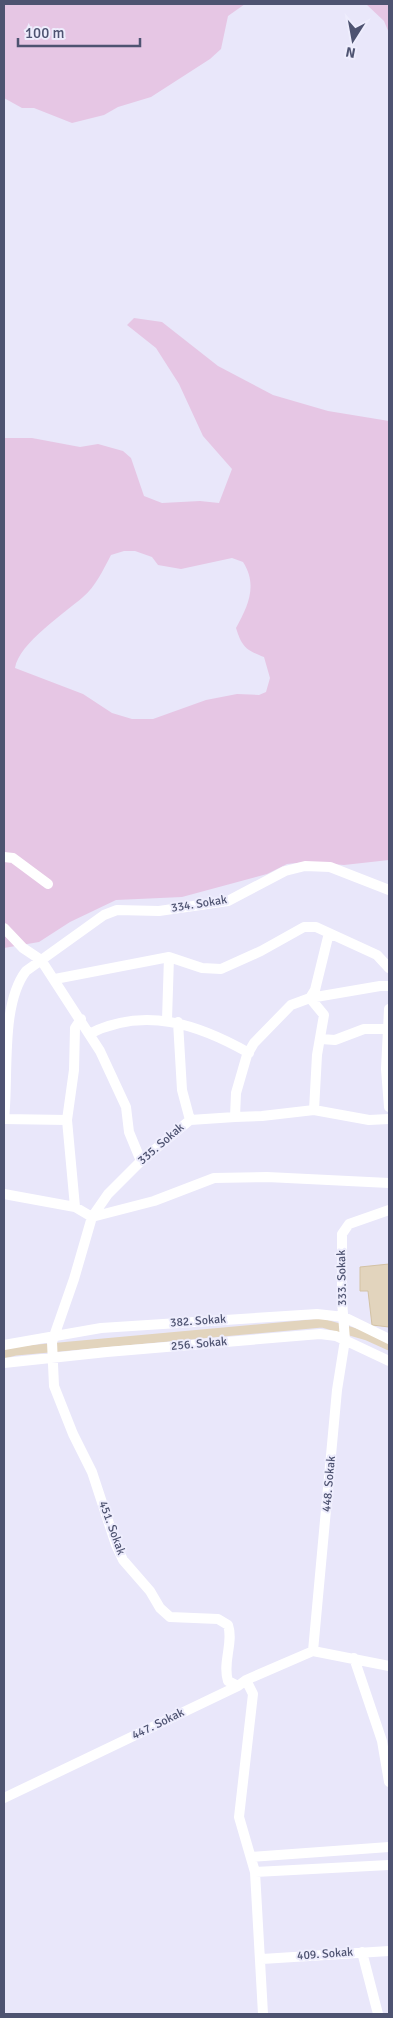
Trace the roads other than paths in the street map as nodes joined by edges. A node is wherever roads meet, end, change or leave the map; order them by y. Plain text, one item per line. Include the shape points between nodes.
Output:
1 (4, 857) edge
2 (48, 884) dead end
3 (389, 890) edge
4 (4, 928) edge
5 (329, 933) junction
6 (169, 957) junction
7 (41, 960) junction
8 (389, 968) edge
9 (54, 979) junction
10 (389, 986) edge
11 (310, 998) junction
12 (389, 1009) edge
13 (80, 1019) junction
14 (167, 1020) junction
15 (178, 1022) junction
16 (387, 1029) junction
17 (89, 1034) junction
18 (321, 1039) junction
19 (249, 1053) junction
20 (389, 1107) edge
21 (314, 1110) junction
22 (235, 1117) junction
23 (4, 1119) edge
24 (389, 1119) edge
25 (67, 1120) junction
26 (190, 1120) junction
27 (141, 1161) junction
28 (389, 1184) edge
29 (4, 1194) edge
30 (75, 1207) junction
31 (389, 1210) edge
32 (92, 1217) junction
33 (344, 1320) junction
34 (345, 1339) junction
35 (389, 1339) edge
36 (4, 1345) edge
37 (53, 1347) junction
38 (389, 1361) edge
39 (4, 1363) edge
40 (314, 1651) junction
41 (354, 1658) junction
42 (389, 1666) edge
43 (242, 1683) junction
44 (389, 1782) edge
45 (4, 1798) edge
46 (389, 1847) edge
47 (251, 1857) junction
48 (389, 1865) edge
49 (255, 1872) junction
50 (389, 1951) edge
51 (362, 1952) junction
52 (262, 1959) junction
53 (263, 2014) edge
54 (378, 2014) edge

1 - 2 street via 14,858
3 - 7 street, 334. Sokak via 330,867 305,866 285,871 228,901 159,911 117,910 104,915
4 - 7 street via 23,948
5 - 6 street via 316,927 304,927 221,968 202,968
5 - 8 street via 377,955
5 - 11 street via 315,990
6 - 9 street
6 - 14 street
7 - 9 street
7 - 23 street, 334. Sokak via 16,982 13,993 7,1041
9 - 13 street
10 - 11 street
11 - 18 street via 324,1015
11 - 19 street via 291,1005 254,1043
12 - 16 street
13 - 17 street
13 - 25 street via 75,1028 74,1070
14 - 15 street
14 - 17 street via 124,1021
15 - 19 street
15 - 26 street via 182,1090
16 - 18 street via 364,1029 336,1040
16 - 20 street
17 - 27 street via 126,1106 129,1132
18 - 21 street
19 - 22 street via 236,1093
21 - 22 street, 335. Sokak
21 - 24 street, 335. Sokak via 369,1120
22 - 26 street, 335. Sokak
23 - 25 street
25 - 30 street
26 - 27 street, 335. Sokak
27 - 32 street, 335. Sokak via 108,1194
28 - 32 street via 267,1177 214,1178 120,1212
29 - 30 street
30 - 32 street
31 - 33 street, 333. Sokak via 349,1224 342,1234
32 - 37 street, 335. Sokak
33 - 34 street, 448. Sokak
33 - 35 street, 382. Sokak
33 - 37 street, 382. Sokak via 318,1314 101,1328
34 - 37 street, 256. Sokak via 320,1334 107,1352
34 - 38 street, 256. Sokak
34 - 40 street, 448. Sokak via 337,1390
36 - 37 street, 382. Sokak
37 - 39 street, 256. Sokak
37 - 43 street, 451. Sokak via 54,1386 92,1472 123,1560 170,1617 218,1620 228,1625 230,1633 225,1671 228,1681
40 - 41 street
40 - 43 street, 447. Sokak
41 - 42 street
41 - 44 street via 382,1742
43 - 45 street, 447. Sokak
43 - 47 street via 253,1694 239,1817
46 - 47 street
47 - 49 street
48 - 49 street
49 - 52 street
50 - 51 street, 409. Sokak
51 - 52 street, 409. Sokak
51 - 54 street
52 - 53 street

